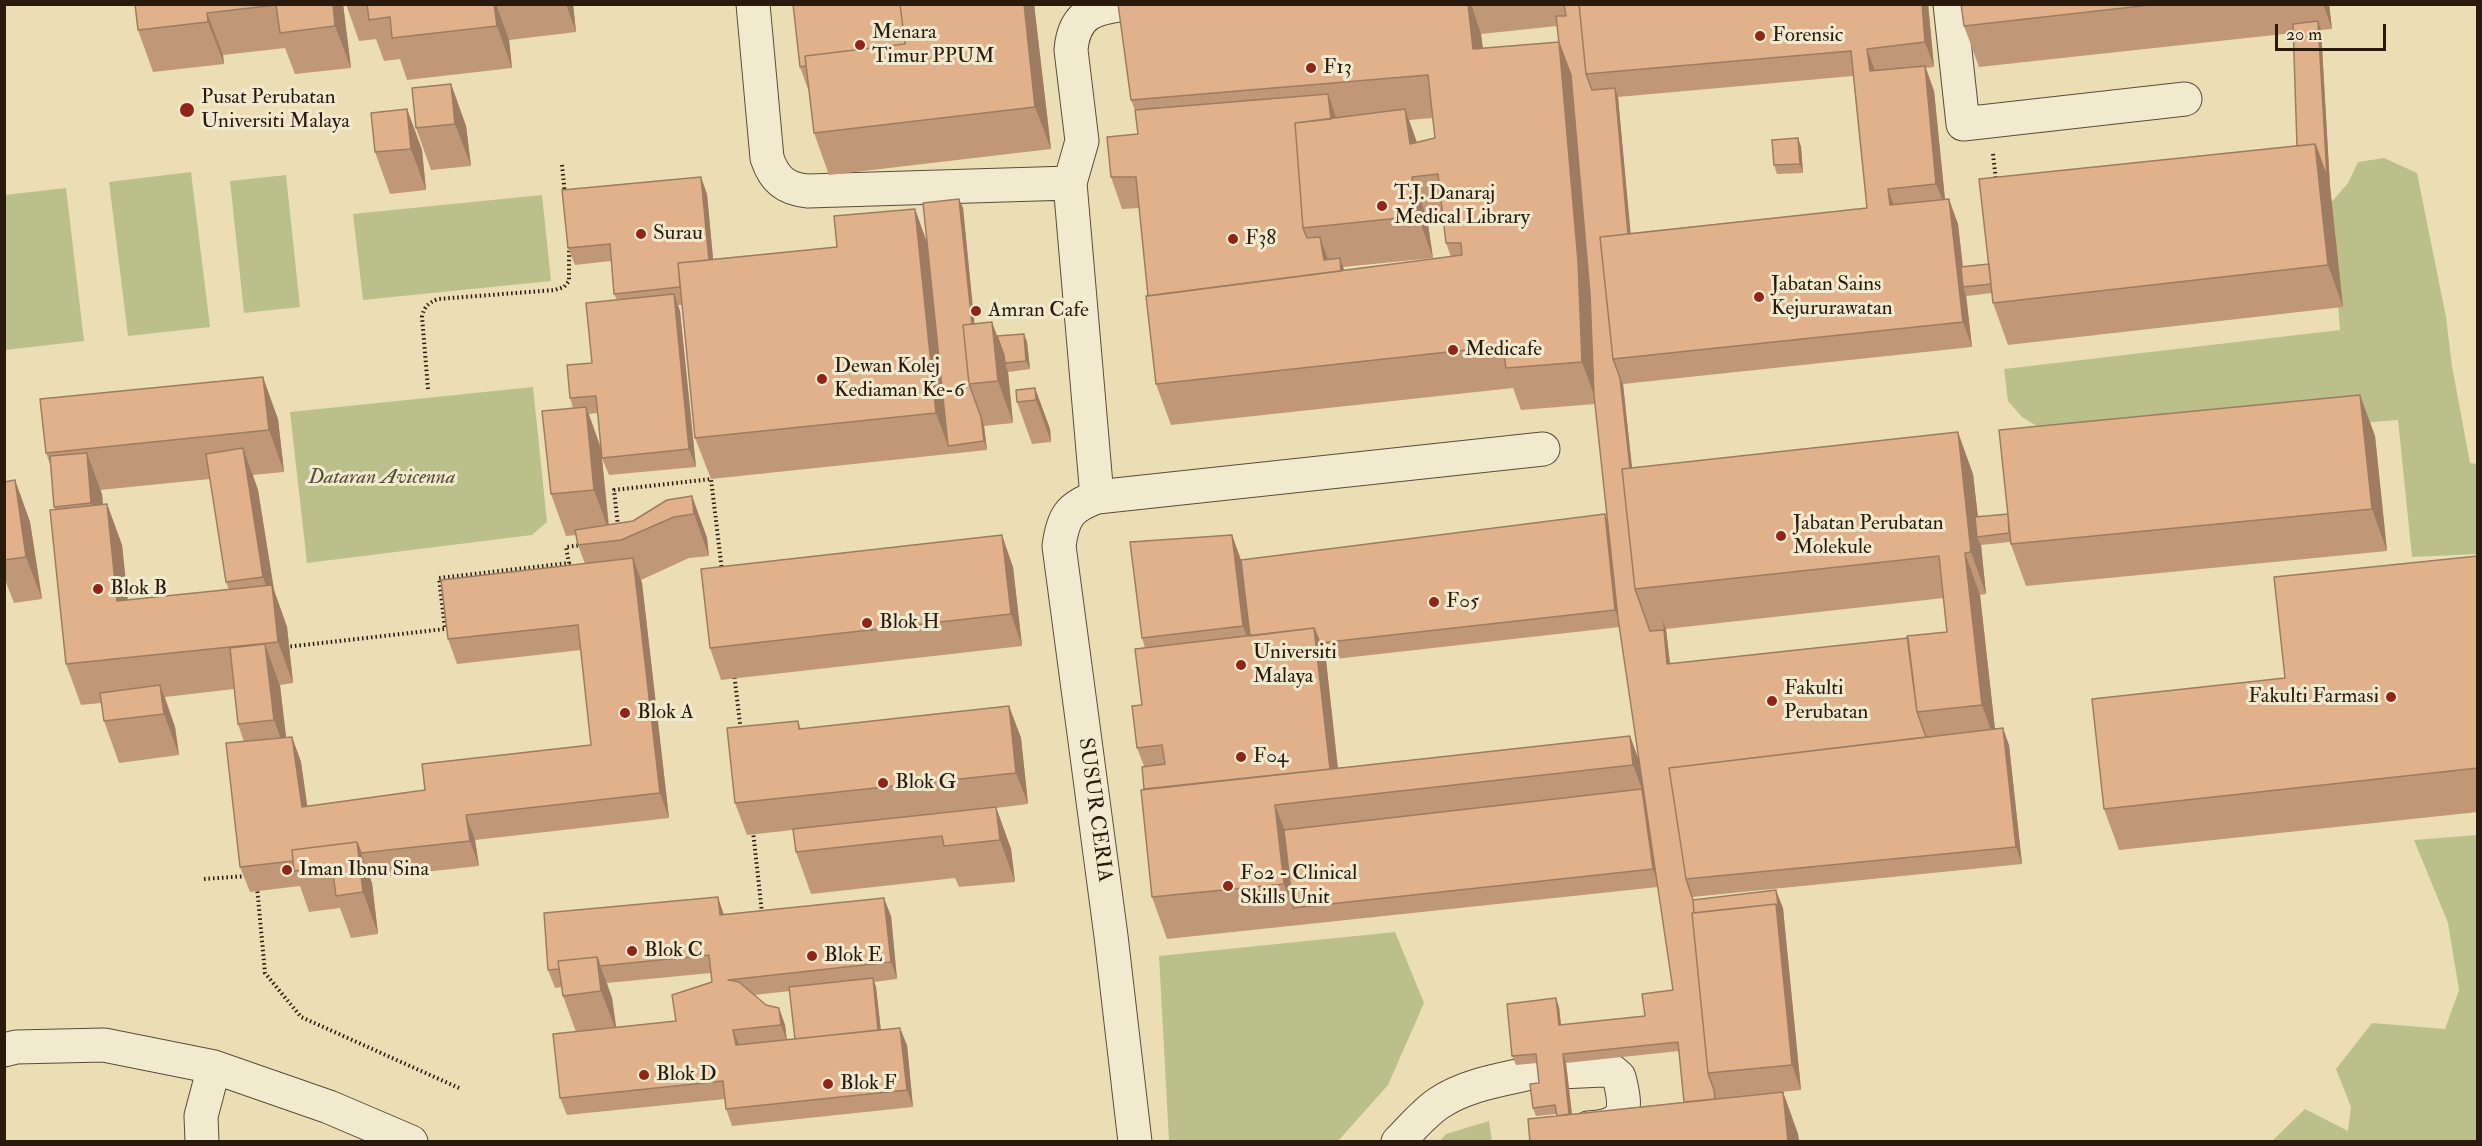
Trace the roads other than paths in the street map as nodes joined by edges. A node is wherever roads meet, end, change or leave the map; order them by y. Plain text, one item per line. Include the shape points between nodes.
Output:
1 (753, 4) edge
2 (1129, 4) edge
3 (1950, 4) edge
4 (2185, 99) dead end
5 (1070, 183) junction
6 (1543, 449) dead end
7 (1097, 497) junction
8 (4, 1050) edge
9 (214, 1067) junction
10 (1540, 1073) junction
11 (395, 1138) edge
12 (202, 1142) edge
13 (1135, 1142) edge
14 (1398, 1142) edge

1 - 5 street via 767,158 771,171 793,190
2 - 5 street via 1092,11 1072,35 1082,141
3 - 4 street via 1963,124
5 - 7 street
6 - 7 street
7 - 13 street, SUSUR CERIA via 1071,511 1059,546
8 - 9 street via 104,1045
9 - 11 street via 329,1107
9 - 12 street via 201,1116
10 - 10 street via 1612,1071 1621,1086 1620,1118 1606,1127 1566,1127
10 - 14 street via 1484,1083 1459,1093 1438,1104

